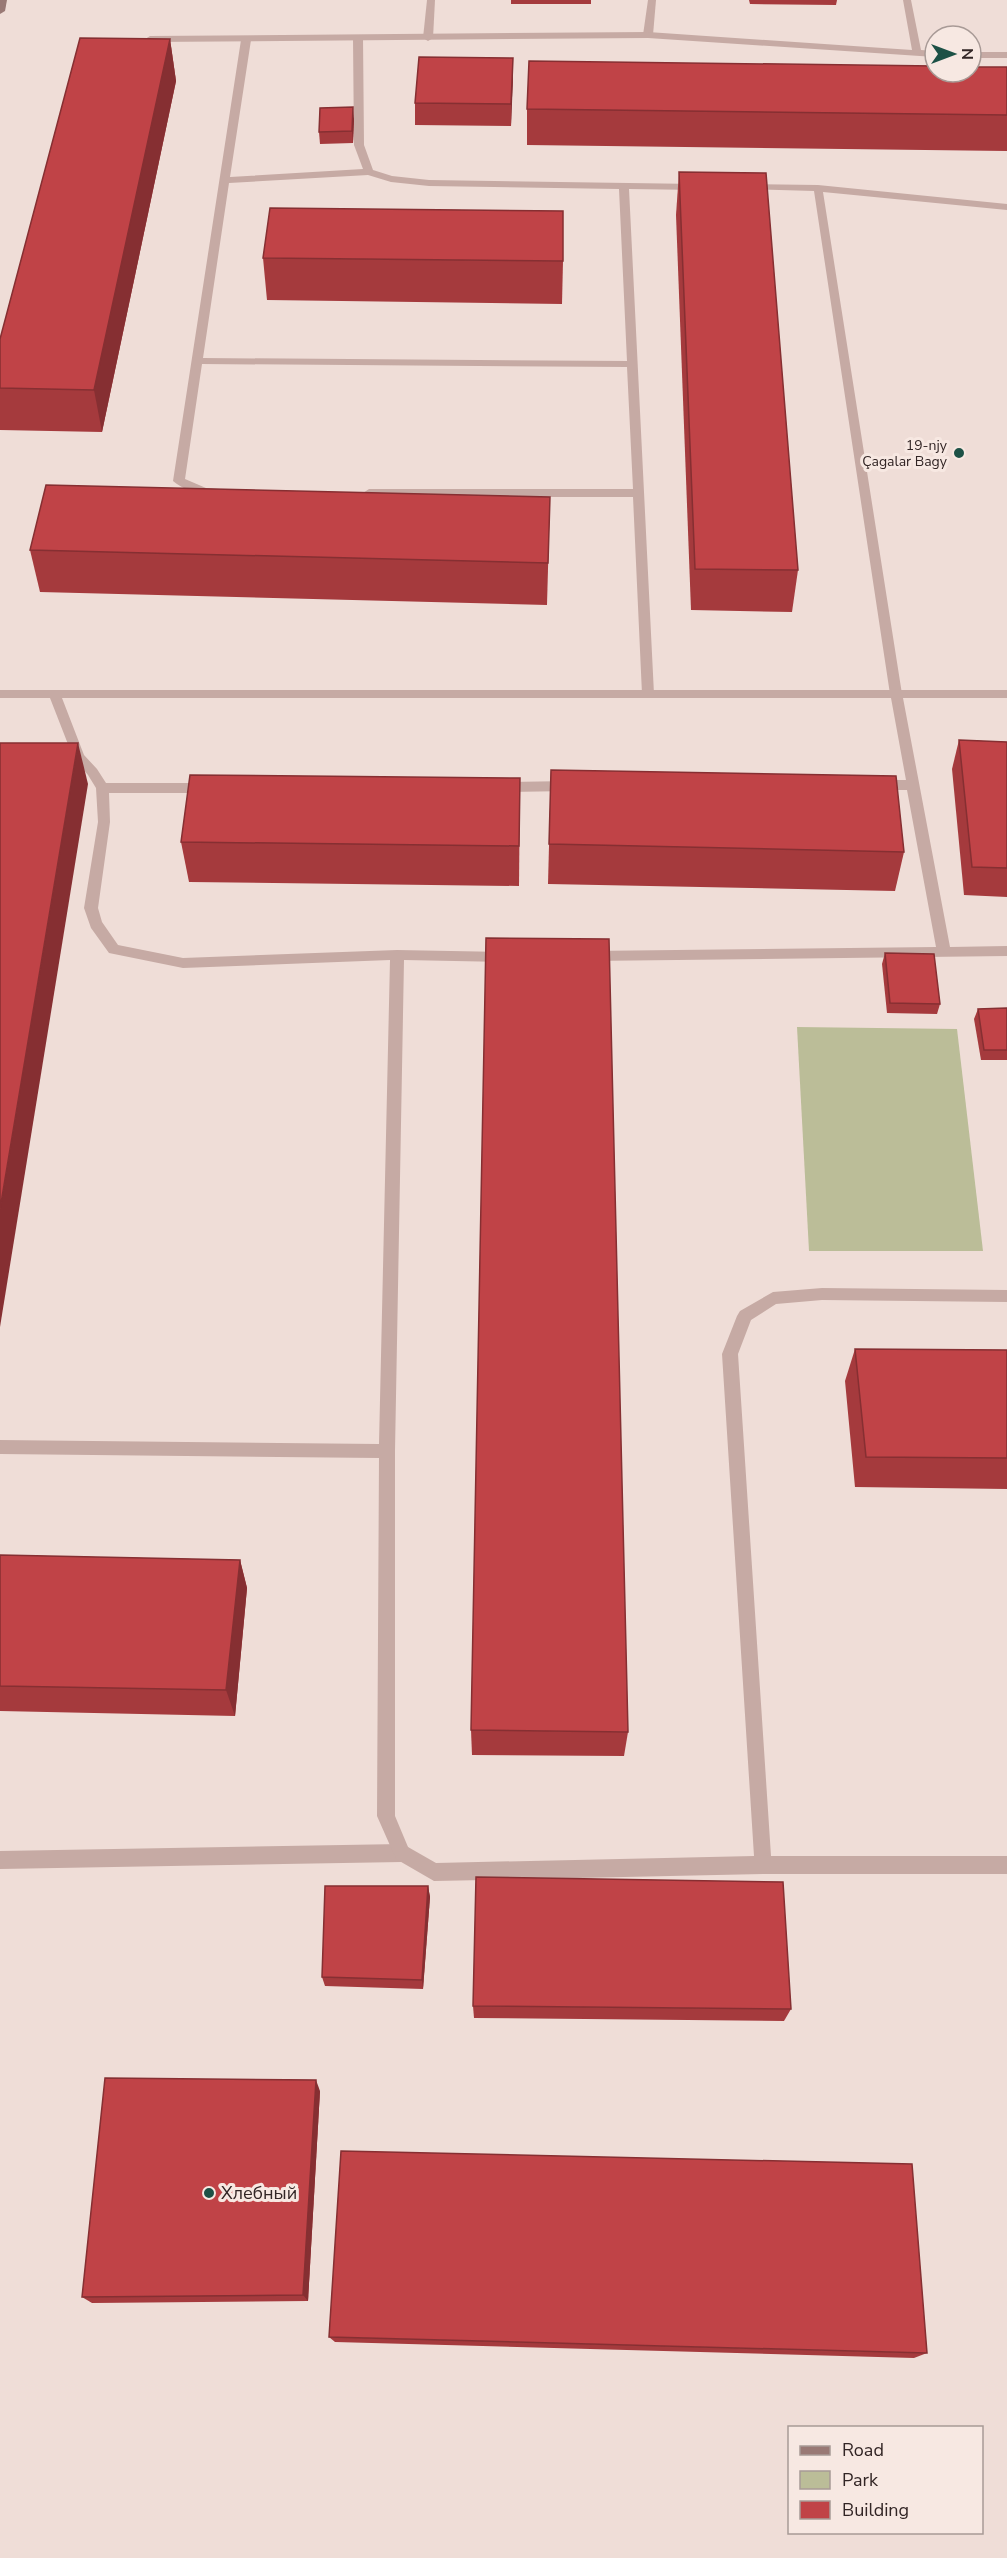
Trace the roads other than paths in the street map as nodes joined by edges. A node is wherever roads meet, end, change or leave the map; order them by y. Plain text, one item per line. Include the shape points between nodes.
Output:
1 (3, 0) edge
2 (431, 0) edge
3 (652, 0) edge
4 (907, 0) edge
5 (0, 11) edge
6 (648, 36) junction
7 (358, 38) junction
8 (428, 38) junction
9 (144, 39) edge
10 (246, 40) junction
11 (917, 54) junction
12 (923, 54) edge
13 (983, 55) edge
14 (1007, 55) edge
15 (369, 172) junction
16 (225, 180) junction
17 (624, 186) junction
18 (704, 187) edge
19 (738, 187) edge
20 (818, 188) junction
21 (1007, 207) edge
22 (197, 361) junction
23 (632, 364) junction
24 (224, 492) edge
25 (363, 493) edge
26 (639, 493) junction
27 (0, 694) edge
28 (54, 694) junction
29 (648, 694) junction
30 (896, 694) junction
31 (1007, 694) edge
32 (866, 785) edge
33 (913, 785) junction
34 (579, 786) edge
35 (484, 787) edge
36 (102, 788) junction
37 (221, 788) edge
38 (1007, 951) edge
39 (944, 952) junction
40 (397, 955) junction
41 (579, 956) edge
42 (520, 957) edge
43 (1007, 1296) edge
44 (0, 1447) edge
45 (387, 1451) junction
46 (402, 1853) junction
47 (0, 1860) edge
48 (764, 1865) junction
49 (1007, 1865) edge

1 - 5 main road
2 - 8 street
3 - 6 street
4 - 11 street
6 - 8 street
6 - 11 street
7 - 8 street
7 - 10 street
7 - 15 street via 359,145
9 - 10 street
10 - 16 street
11 - 12 street
13 - 14 street
15 - 16 street
15 - 17 street via 429,183
16 - 22 street
17 - 18 street
17 - 23 street
19 - 20 street
20 - 21 street
20 - 30 street
22 - 23 street
22 - 24 street via 179,481 204,491
23 - 26 street
25 - 26 street
26 - 29 street
27 - 28 street
28 - 29 street
28 - 36 street via 79,757
29 - 30 street
30 - 31 street
30 - 33 street
32 - 33 street
33 - 39 street
34 - 35 street
36 - 37 street
36 - 40 street via 104,822 91,908 96,924 114,949 183,963
38 - 39 street
39 - 41 street
40 - 42 street
40 - 45 street
43 - 48 street via 822,1294 773,1298 745,1316 730,1354
44 - 45 street
45 - 46 street via 386,1816
46 - 47 street
46 - 48 street via 435,1872
48 - 49 street

